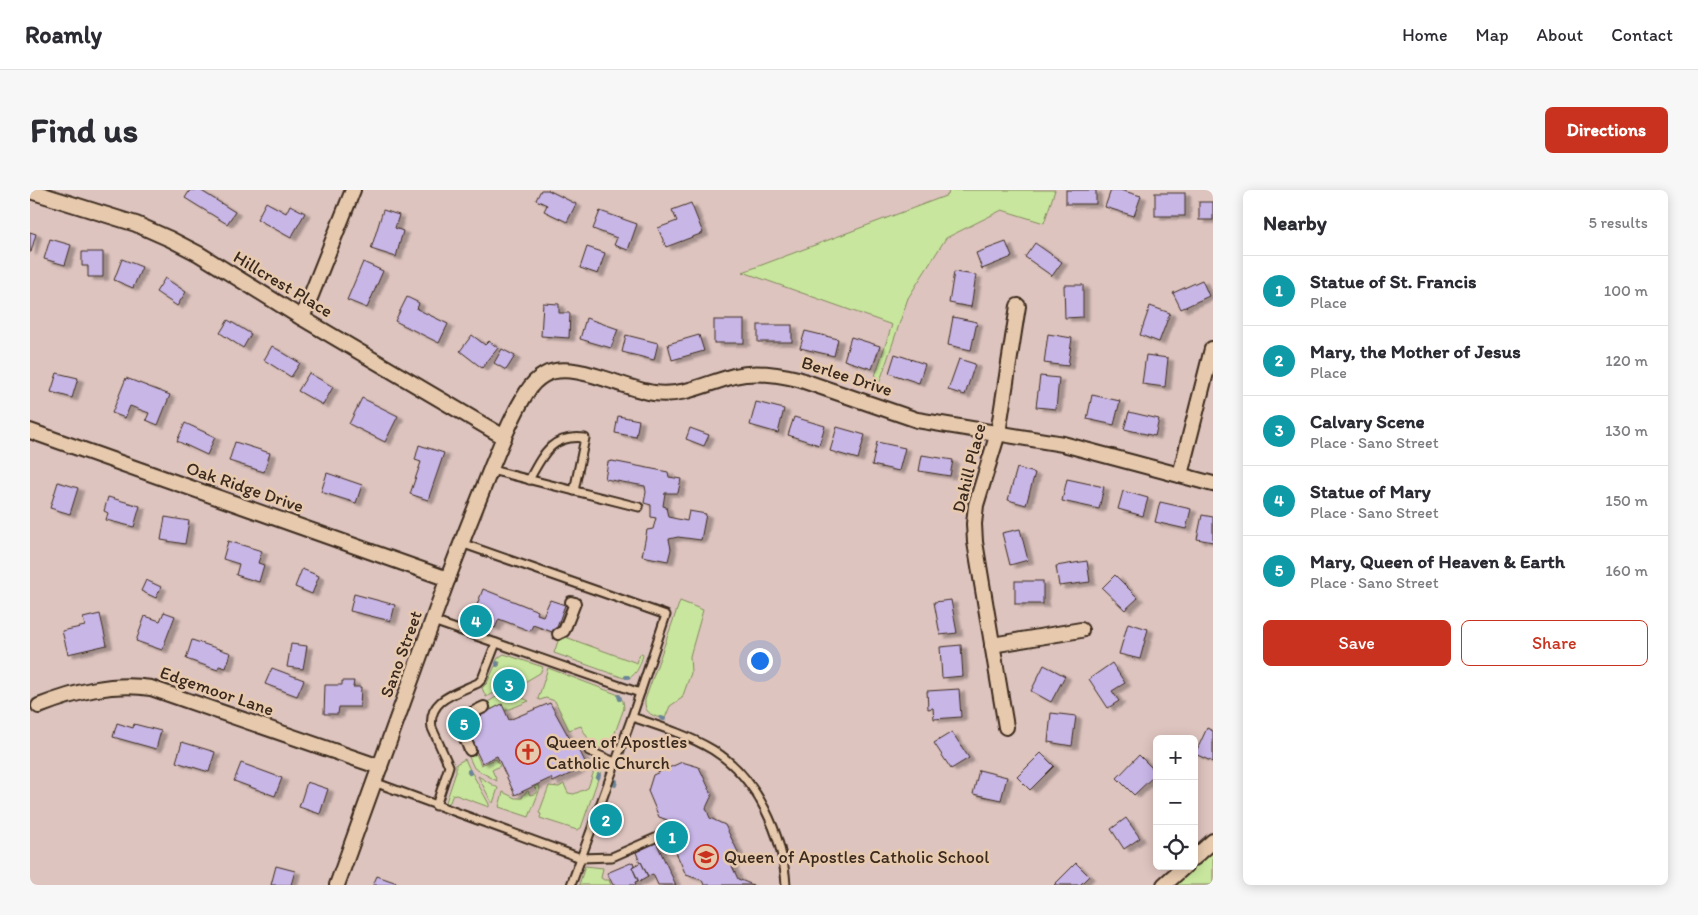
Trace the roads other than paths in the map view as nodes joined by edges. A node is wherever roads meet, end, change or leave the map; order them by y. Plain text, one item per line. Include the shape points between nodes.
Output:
1 (353, 190) edge
2 (30, 191) edge
3 (69, 196) edge
4 (1018, 306) dead end
5 (302, 318) junction
6 (1212, 349) edge
7 (30, 431) edge
8 (998, 433) junction
9 (504, 437) junction
10 (491, 470) junction
11 (1180, 475) junction
12 (529, 480) junction
13 (1213, 484) edge
14 (574, 491) junction
15 (639, 507) dead end
16 (461, 543) junction
17 (448, 579) junction
18 (571, 602) dead end
19 (433, 621) junction
20 (1081, 630) dead end
21 (558, 634) dead end
22 (496, 643) junction
23 (992, 645) junction
24 (640, 693) junction
25 (39, 706) dead end
26 (484, 707) dead end
27 (632, 716) junction
28 (1006, 727) dead end
29 (470, 750) dead end
30 (589, 751) dead end
31 (615, 762) junction
32 (380, 767) junction
33 (374, 782) junction
34 (436, 806) junction
35 (662, 835) dead end
36 (1213, 841) edge
37 (1198, 854) edge
38 (581, 858) junction
39 (1181, 870) edge
40 (337, 885) edge
41 (571, 885) edge
42 (786, 885) edge
43 (1164, 885) edge

1 - 5 street
2 - 3 street, Hillcrest Place
3 - 5 street, Hillcrest Place via 199,254
4 - 8 street, Dahill Place
5 - 9 street, Hillcrest Place
6 - 11 street
7 - 17 street, Oak Ridge Drive
8 - 9 street, Berlee Drive via 917,420 778,374 745,374 696,389 658,394 577,371 556,370 531,386
8 - 11 street, Berlee Drive via 1063,444
8 - 23 street, Dahill Place via 976,505 974,524
9 - 10 street, Sano Street
10 - 12 lane
10 - 16 street, Sano Street
11 - 13 street, Berlee Drive
12 - 14 lane
12 - 14 lane via 553,444 586,438
14 - 15 lane
16 - 17 street, Sano Street
16 - 24 lane via 666,615
17 - 19 street, Sano Street
18 - 21 street via 574,603 564,631
19 - 22 lane
19 - 32 street, Sano Street
20 - 23 street
22 - 24 lane
22 - 34 lane via 482,679 442,700 433,710 432,728 449,766
23 - 28 street, Dahill Place
24 - 27 lane
25 - 32 street, Edgemoor Lane via 63,697 116,686 151,688
26 - 29 street via 457,720
27 - 31 lane
27 - 42 lane via 695,740 727,760 739,772 755,793 773,829
30 - 31 lane
31 - 38 lane
32 - 33 street, Sano Street
33 - 34 lane
33 - 40 street, Sano Street
34 - 38 lane
35 - 38 lane via 612,857
36 - 37 street
38 - 41 lane
39 - 43 street

